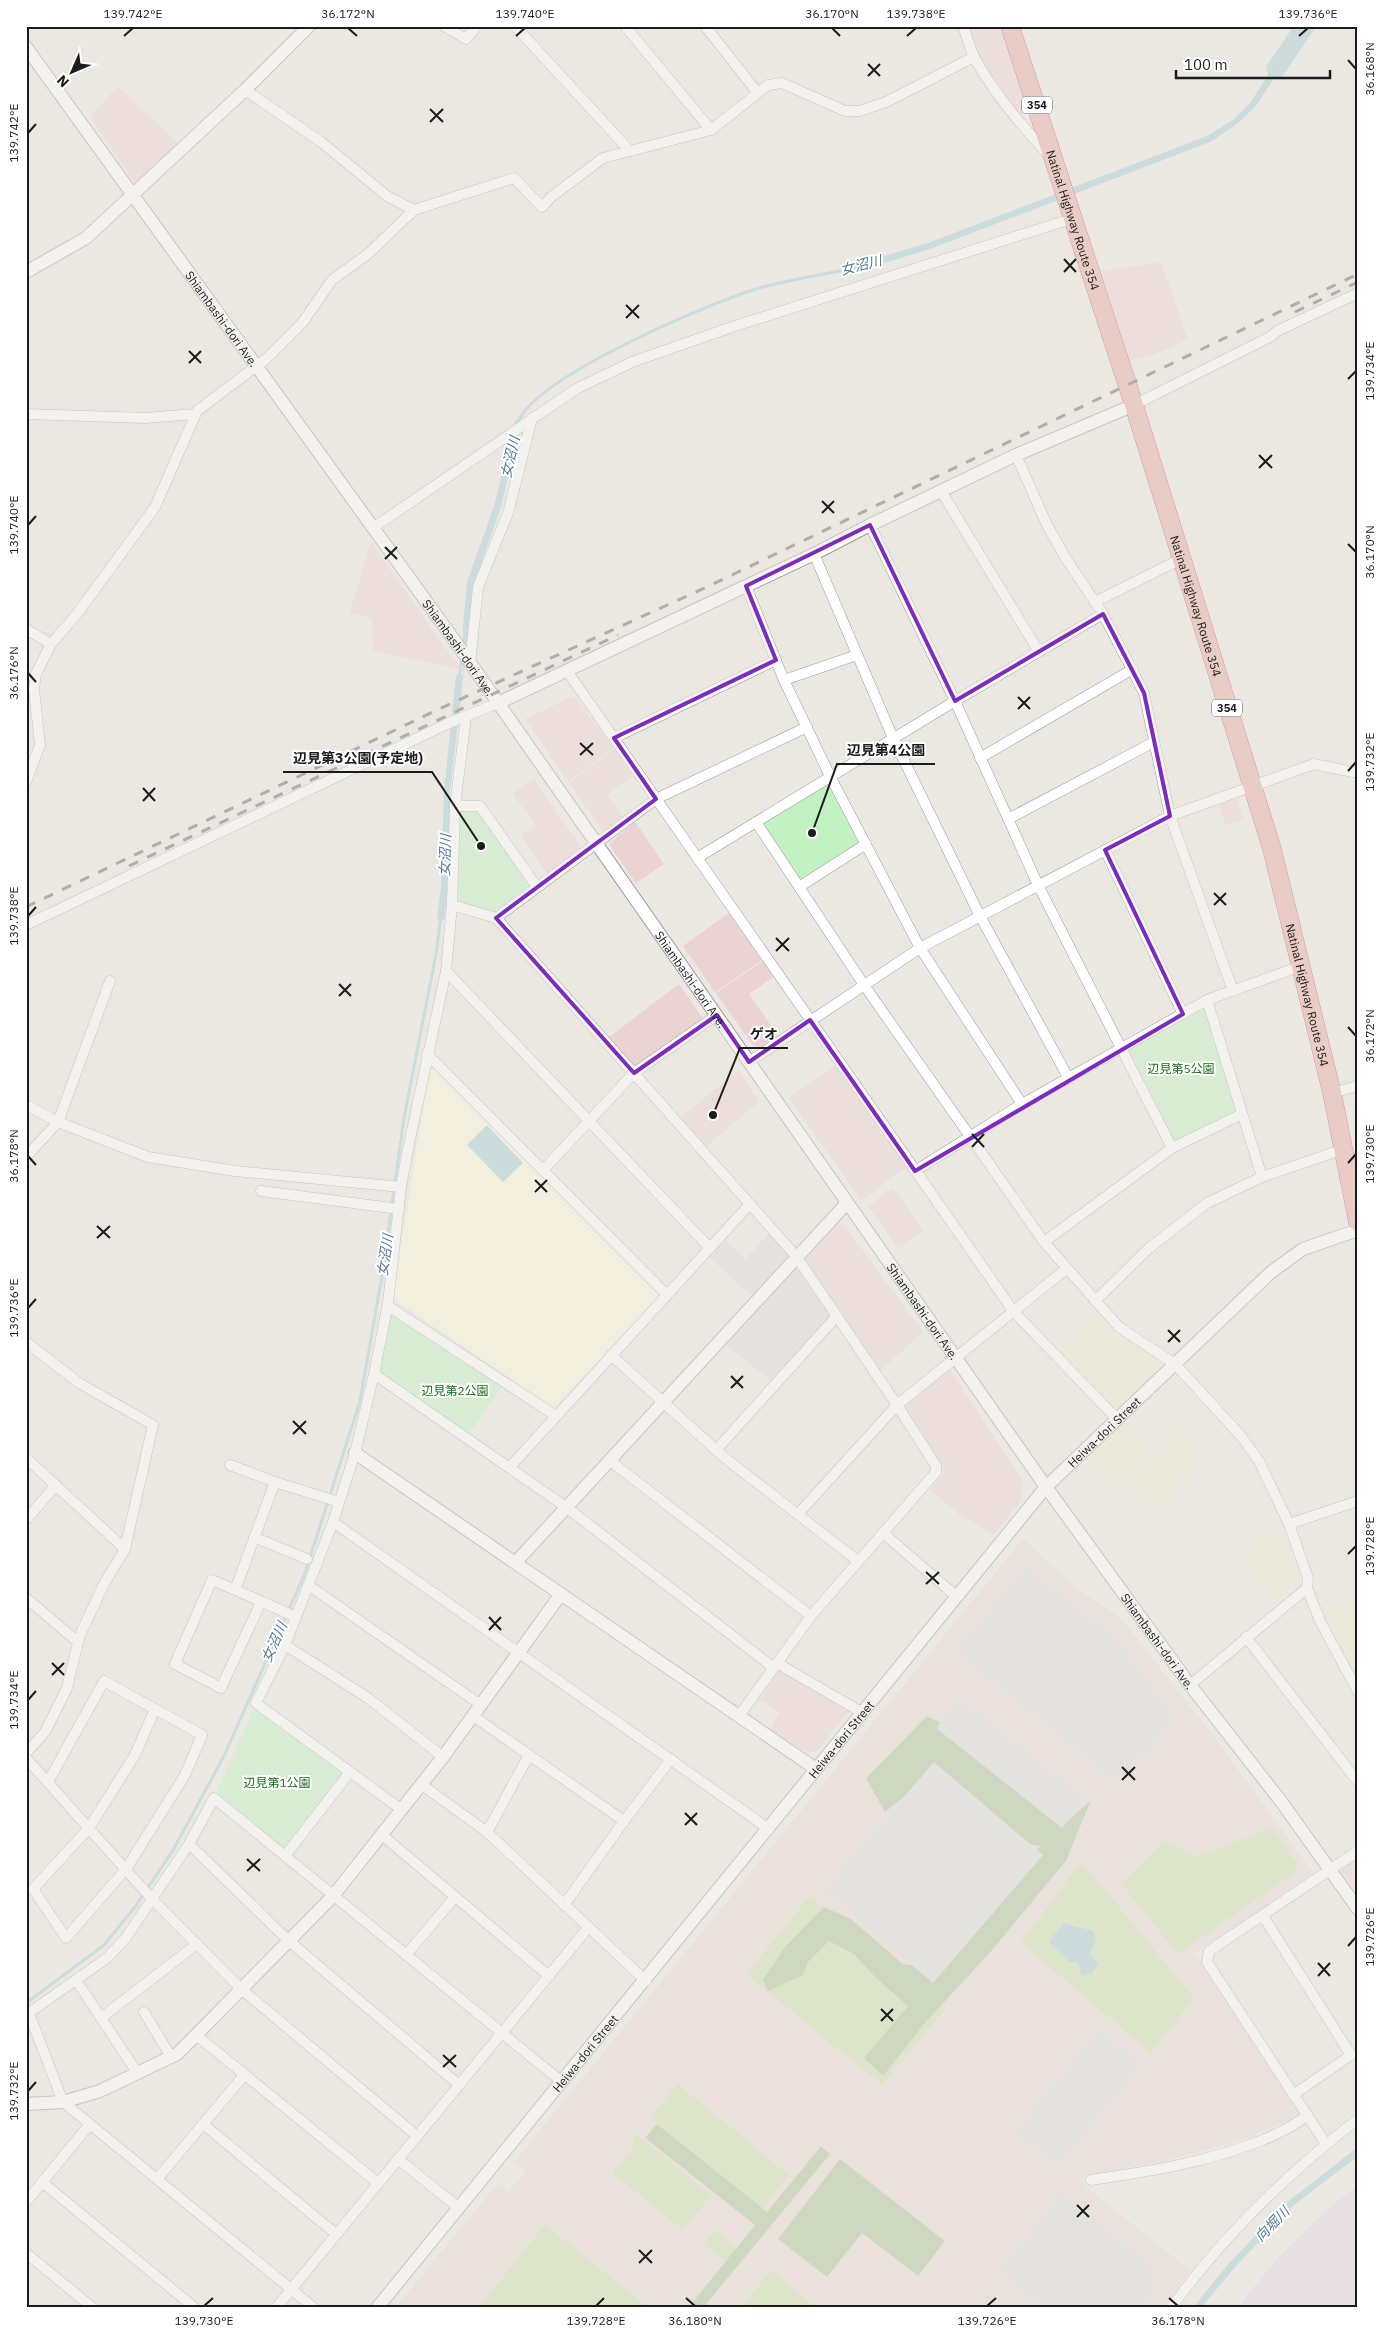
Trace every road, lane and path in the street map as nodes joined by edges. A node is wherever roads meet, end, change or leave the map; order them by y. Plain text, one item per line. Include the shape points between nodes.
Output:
1 (309, 26) edge
2 (444, 26) edge
3 (477, 26) edge
4 (515, 26) edge
5 (625, 26) edge
6 (705, 26) edge
7 (963, 26) edge
8 (1010, 26) edge
9 (26, 47) edge
10 (974, 58) junction
11 (245, 90) junction
12 (757, 92) junction
13 (711, 130) junction
14 (630, 151) junction
15 (1053, 154) junction
16 (133, 194) junction
17 (414, 210) junction
18 (1071, 210) junction
19 (26, 272) edge
20 (1358, 292) edge
21 (256, 366) junction
22 (1134, 406) junction
23 (26, 414) edge
24 (195, 414) junction
25 (528, 421) junction
26 (1016, 455) junction
27 (941, 491) junction
28 (870, 525) junction
29 (373, 528) junction
30 (814, 554) junction
31 (1181, 559) junction
32 (746, 586) junction
33 (1095, 602) junction
34 (1103, 614) junction
35 (26, 630) edge
36 (51, 644) junction
37 (1039, 652) junction
38 (857, 655) junction
39 (776, 660) junction
40 (468, 661) junction
41 (1133, 670) junction
42 (567, 671) junction
43 (784, 680) junction
44 (954, 701) junction
45 (498, 703) junction
46 (462, 718) junction
47 (806, 727) junction
48 (614, 738) junction
49 (893, 738) junction
50 (1154, 742) junction
51 (980, 758) junction
52 (1358, 773) edge
53 (830, 776) junction
54 (26, 782) edge
55 (1252, 788) junction
56 (656, 799) junction
57 (454, 806) junction
58 (1170, 816) junction
59 (1008, 819) junction
60 (756, 822) junction
61 (596, 843) junction
62 (866, 844) junction
63 (1105, 850) junction
64 (697, 858) junction
65 (1038, 885) junction
66 (538, 887) junction
67 (799, 887) junction
68 (452, 905) junction
69 (980, 916) junction
70 (496, 918) junction
71 (26, 925) edge
72 (920, 948) junction
73 (1301, 966) junction
74 (446, 971) junction
75 (110, 981) dead end
76 (864, 985) junction
77 (1232, 990) junction
78 (1207, 1000) junction
79 (1183, 1014) junction
80 (717, 1015) junction
81 (810, 1020) junction
82 (1122, 1049) junction
83 (427, 1054) junction
84 (749, 1062) junction
85 (634, 1073) junction
86 (1069, 1078) junction
87 (1358, 1086) edge
88 (1332, 1094) junction
89 (1022, 1104) junction
90 (26, 1105) edge
91 (1242, 1114) junction
92 (58, 1122) junction
93 (589, 1122) junction
94 (970, 1135) junction
95 (1172, 1148) junction
96 (1344, 1149) junction
97 (26, 1157) edge
98 (543, 1170) junction
99 (915, 1171) junction
100 (1262, 1177) junction
101 (318, 1178) junction
102 (401, 1187) junction
103 (261, 1191) dead end
104 (315, 1198) junction
105 (847, 1203) junction
106 (750, 1204) junction
107 (399, 1209) junction
108 (1358, 1222) edge
109 (1358, 1230) edge
110 (1044, 1242) junction
111 (710, 1248) junction
112 (796, 1256) junction
113 (1066, 1269) junction
114 (667, 1295) junction
115 (1095, 1301) junction
116 (388, 1306) junction
117 (1014, 1312) junction
118 (837, 1316) junction
119 (26, 1342) edge
120 (611, 1355) junction
121 (956, 1358) junction
122 (1175, 1364) junction
123 (374, 1374) junction
124 (663, 1402) junction
125 (897, 1405) junction
126 (556, 1416) junction
127 (1117, 1419) junction
128 (716, 1450) junction
129 (355, 1453) junction
130 (26, 1458) edge
131 (609, 1460) junction
132 (230, 1465) dead end
133 (510, 1467) junction
134 (275, 1482) junction
135 (56, 1485) junction
136 (1046, 1487) junction
137 (1358, 1500) edge
138 (339, 1502) junction
139 (566, 1507) junction
140 (798, 1514) junction
141 (26, 1520) edge
142 (333, 1522) junction
143 (1289, 1524) junction
144 (883, 1533) junction
145 (254, 1537) junction
146 (125, 1549) junction
147 (307, 1559) dead end
148 (858, 1561) junction
149 (516, 1562) junction
150 (308, 1585) junction
151 (1307, 1588) junction
152 (235, 1590) junction
153 (561, 1594) junction
154 (956, 1596) junction
155 (26, 1598) edge
156 (261, 1602) junction
157 (811, 1616) junction
158 (296, 1617) junction
159 (1246, 1637) junction
160 (78, 1642) junction
161 (285, 1645) junction
162 (519, 1652) junction
163 (776, 1665) junction
164 (1190, 1686) junction
165 (1356, 1686) edge
166 (481, 1704) junction
167 (155, 1709) junction
168 (863, 1713) junction
169 (473, 1716) junction
170 (739, 1716) junction
171 (26, 1753) edge
172 (529, 1755) junction
173 (443, 1757) junction
174 (26, 1758) edge
175 (671, 1759) junction
176 (816, 1769) junction
177 (350, 1772) junction
178 (1357, 1781) edge
179 (48, 1782) junction
180 (422, 1785) junction
181 (402, 1810) junction
182 (624, 1821) junction
183 (89, 1828) junction
184 (769, 1829) junction
185 (487, 1832) junction
186 (382, 1835) junction
187 (189, 1844) junction
188 (1358, 1851) edge
189 (285, 1856) junction
190 (126, 1869) junction
191 (1332, 1870) junction
192 (333, 1896) junction
193 (455, 1897) junction
194 (152, 1898) junction
195 (564, 1905) junction
196 (1358, 1909) edge
197 (1263, 1916) junction
198 (588, 1928) junction
199 (289, 1941) junction
200 (197, 1944) junction
201 (406, 1955) junction
202 (549, 1976) junction
203 (76, 1980) junction
204 (646, 1981) junction
205 (241, 1989) junction
206 (144, 2012) dead end
207 (28, 2014) edge
208 (101, 2018) junction
209 (502, 2033) junction
210 (196, 2035) junction
211 (171, 2057) junction
212 (138, 2074) junction
213 (245, 2074) junction
214 (562, 2082) junction
215 (459, 2085) junction
216 (1293, 2095) junction
217 (63, 2102) junction
218 (26, 2104) edge
219 (1307, 2115) junction
220 (1358, 2119) edge
221 (90, 2124) junction
222 (203, 2124) junction
223 (417, 2136) junction
224 (1326, 2144) junction
225 (398, 2158) junction
226 (157, 2178) junction
227 (1091, 2180) dead end
228 (42, 2182) junction
229 (378, 2183) junction
230 (26, 2202) edge
231 (459, 2208) junction
232 (336, 2234) junction
233 (26, 2253) edge
234 (292, 2289) junction
235 (93, 2308) edge
236 (195, 2308) edge
237 (276, 2308) edge
238 (314, 2308) edge
239 (377, 2308) edge
240 (1171, 2308) edge

1 - 11 street
2 - 3 street via 466,39
4 - 14 street
5 - 13 street
6 - 12 street
7 - 10 street
8 - 15 highway, Natinal Highway Route 354 / 354
9 - 16 street, Shiambashi-dori Ave.
10 - 12 street via 886,102 860,111 845,111 782,83 768,85
10 - 15 street via 1019,123 1046,152
11 - 16 street
11 - 17 street via 320,141 387,196
12 - 13 street
13 - 14 street
14 - 17 street via 603,158 542,207 514,178
15 - 18 highway, Natinal Highway Route 354 / 354
16 - 19 street via 86,238
16 - 21 street, Shiambashi-dori Ave.
17 - 21 street via 368,254 332,280 303,322
18 - 22 highway, Natinal Highway Route 354 / 354
18 - 25 street via 632,362 576,389
20 - 22 street
21 - 24 street
21 - 29 street, Shiambashi-dori Ave.
22 - 26 street
22 - 31 highway, Natinal Highway Route 354 / 354
23 - 24 street via 145,418
24 - 36 street via 155,507 77,614
25 - 29 street
25 - 40 street via 508,513 478,587
26 - 27 street
26 - 33 street via 1047,525
27 - 28 street
27 - 37 street
28 - 30 street
28 - 44 street
29 - 40 street, Shiambashi-dori Ave.
30 - 32 street
30 - 38 street
31 - 33 street
31 - 55 highway, Natinal Highway Route 354 / 354
32 - 39 street
32 - 42 street
33 - 34 street
34 - 37 street
34 - 41 street
35 - 36 street
36 - 54 street via 36,674 34,690 40,745
37 - 44 street
38 - 43 street
38 - 49 street
39 - 43 street
39 - 48 street
40 - 45 street, Shiambashi-dori Ave.
41 - 50 street via 1144,694
41 - 51 street
42 - 45 street
42 - 48 street
43 - 47 street
44 - 49 street
44 - 51 street
45 - 46 street
45 - 61 street, Shiambashi-dori Ave.
46 - 57 street
46 - 71 street
47 - 53 street
47 - 56 street
48 - 56 street
49 - 53 street
49 - 69 street
50 - 58 street
50 - 59 street
51 - 59 street
52 - 55 street via 1314,764
53 - 60 street
53 - 62 street
55 - 58 street
55 - 73 highway, Natinal Highway Route 354 / 354 via 1272,849
56 - 61 street
56 - 64 street
57 - 66 street via 480,806
57 - 68 street
58 - 63 street
58 - 77 street
59 - 65 street
60 - 64 street
60 - 67 street
61 - 66 street
61 - 80 street, Shiambashi-dori Ave.
62 - 67 street
62 - 72 street
63 - 65 street
63 - 79 street
64 - 81 street
65 - 69 street
65 - 82 street
66 - 70 street
67 - 76 street
68 - 70 street
68 - 74 street
69 - 72 street
69 - 86 street
70 - 85 street
72 - 76 street
72 - 89 street
73 - 77 street
73 - 88 highway, Natinal Highway Route 354 / 354
74 - 83 street
74 - 93 street
75 - 92 street
76 - 81 street
76 - 94 street
77 - 78 street
78 - 79 street
78 - 91 street
79 - 82 street
80 - 84 street, Shiambashi-dori Ave.
80 - 85 street
81 - 84 street
81 - 99 street
82 - 86 street
82 - 95 street
83 - 98 street
83 - 102 street
84 - 105 street, Shiambashi-dori Ave.
85 - 93 street
85 - 106 street
86 - 89 street
87 - 88 street
88 - 96 highway, Natinal Highway Route 354 / 354
89 - 94 street
90 - 92 street
91 - 95 street
91 - 100 street
92 - 97 street
92 - 101 street via 148,1157 235,1171
93 - 98 street
93 - 111 street
94 - 99 street
94 - 110 street
95 - 110 street
96 - 100 street
96 - 108 highway, Natinal Highway Route 354 / 354
98 - 114 street
99 - 117 street
100 - 115 street via 1207,1203 1148,1249
101 - 102 street
101 - 104 street
102 - 107 street
103 - 104 street
104 - 107 street
105 - 112 street
105 - 121 street, Shiambashi-dori Ave.
106 - 111 street
106 - 112 street
107 - 116 street
109 - 122 street, Heiwa-dori Street via 1302,1249 1270,1273
110 - 113 street
111 - 114 street
112 - 118 street
112 - 124 street
113 - 115 street
113 - 117 street
114 - 120 street
115 - 122 street via 1119,1327
116 - 123 street
116 - 126 street
117 - 121 street
117 - 127 street
118 - 125 street
118 - 128 street
119 - 146 street via 79,1383 153,1425
120 - 124 street
120 - 126 street
121 - 125 street
121 - 136 street, Shiambashi-dori Ave.
122 - 127 street, Heiwa-dori Street
122 - 143 street via 1241,1436 1259,1461
123 - 129 street
123 - 133 street
124 - 128 street
124 - 131 street
125 - 140 street
125 - 144 street via 936,1466 936,1472
126 - 133 street
127 - 136 street, Heiwa-dori Street
128 - 140 street
129 - 138 street
129 - 149 street
130 - 135 street
131 - 139 street
131 - 157 street
132 - 134 street
133 - 139 street
134 - 138 street
134 - 145 street
135 - 141 street
135 - 146 street
136 - 154 street, Heiwa-dori Street
136 - 164 street, Shiambashi-dori Ave.
137 - 143 street
138 - 142 street
139 - 149 street
139 - 163 street
140 - 148 street
142 - 150 street
142 - 162 street
143 - 151 street via 1308,1578
144 - 148 street
144 - 154 street
145 - 147 street
145 - 152 street
146 - 160 street via 104,1584
148 - 157 street
149 - 153 street
150 - 158 street
150 - 166 street
151 - 159 street
151 - 165 street via 1333,1648
152 - 156 street
152 - 156 street via 212,1580 175,1664 221,1688
153 - 162 street
153 - 170 street
154 - 168 street, Heiwa-dori Street
155 - 160 street
156 - 158 street
157 - 163 street
158 - 161 street
159 - 164 street
159 - 178 street
160 - 171 street via 67,1688 45,1732
161 - 173 street via 368,1698
161 - 177 street via 256,1703
162 - 166 street
162 - 175 street
163 - 168 street
163 - 170 street
164 - 191 street, Shiambashi-dori Ave.
166 - 169 street
167 - 179 street via 104,1681
167 - 183 street via 135,1755
167 - 190 street via 202,1735 185,1775
168 - 176 street, Heiwa-dori Street
169 - 172 street
169 - 173 street
170 - 176 street
172 - 182 street
172 - 185 street
173 - 180 street
174 - 179 street
175 - 182 street
175 - 184 street
176 - 184 street, Heiwa-dori Street
177 - 181 street
177 - 189 street
179 - 183 street
180 - 181 street
180 - 185 street
181 - 186 street
182 - 195 street
183 - 190 street
183 - 190 street via 33,1889 66,1938
184 - 204 street, Heiwa-dori Street
185 - 195 street
186 - 192 street
186 - 193 street
187 - 189 street via 214,1798
187 - 194 street
187 - 199 street
188 - 191 street
189 - 192 street
190 - 194 street
191 - 196 street, Shiambashi-dori Ave.
191 - 197 street
192 - 199 street
192 - 201 street
193 - 201 street
193 - 202 street
194 - 200 street
194 - 203 street via 125,1939 107,1958
195 - 198 street
197 - 216 street via 1209,1952 1208,1962
197 - 216 street via 1351,2055
198 - 202 street
198 - 204 street
199 - 205 street
199 - 215 street
200 - 205 street
200 - 208 street
201 - 209 street
202 - 209 street
203 - 207 street
203 - 208 street
204 - 214 street, Heiwa-dori Street
205 - 210 street
205 - 223 street
206 - 211 street
207 - 217 street
208 - 212 street
209 - 214 street
209 - 215 street
210 - 211 street
210 - 213 street
211 - 212 street
212 - 217 street via 100,2091
213 - 222 street
213 - 229 street
214 - 231 street, Heiwa-dori Street
215 - 223 street
216 - 219 street
217 - 218 street
217 - 221 street
219 - 224 street
219 - 227 street via 1282,2132 1213,2158 1169,2169
220 - 224 street
221 - 226 street
221 - 228 street
222 - 226 street
222 - 232 street
223 - 225 street
224 - 240 street via 1250,2215
225 - 229 street
225 - 231 street
226 - 234 street
228 - 230 street
228 - 236 street
229 - 232 street
231 - 239 street, Heiwa-dori Street
232 - 234 street
233 - 235 street
234 - 237 street
234 - 238 street

